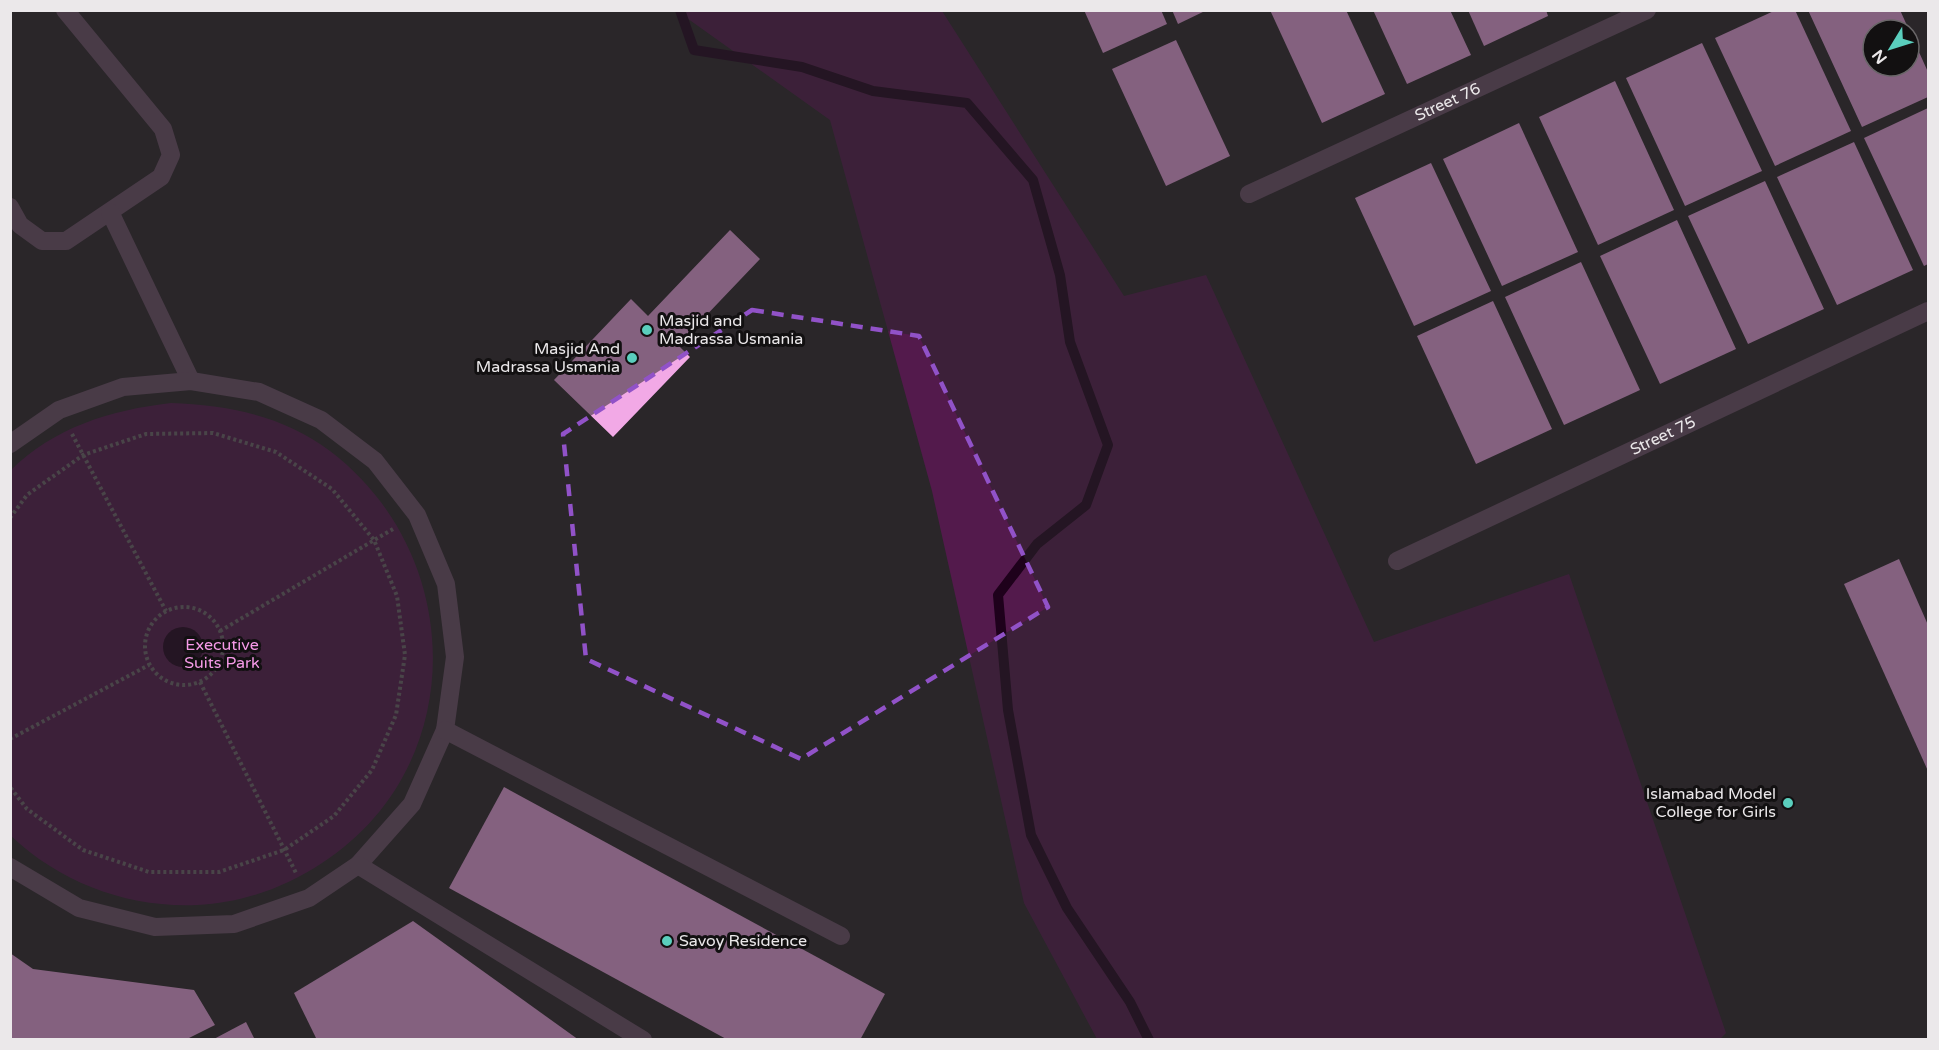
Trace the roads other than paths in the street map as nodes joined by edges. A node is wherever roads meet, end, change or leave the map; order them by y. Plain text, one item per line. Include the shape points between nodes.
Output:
1 (65, 10) edge
2 (1647, 10) edge
3 (1249, 194) dead end
4 (10, 207) edge
5 (110, 212) junction
6 (1929, 311) edge
7 (191, 381) junction
8 (10, 444) edge
9 (1397, 561) dead end
10 (446, 730) junction
11 (358, 865) junction
12 (10, 867) edge
13 (841, 936) dead end
14 (643, 1040) edge

1 - 5 street via 163,129 171,155 161,177
2 - 3 street, Street 76
4 - 5 street via 20,225 42,241 66,241
5 - 7 street
6 - 9 street, Street 75
7 - 8 street via 123,387 59,410
7 - 10 street via 258,392 321,420 375,461 417,515 446,584 456,657
10 - 11 street via 412,804
10 - 13 street
11 - 12 street via 309,898 234,924 155,927 79,908
11 - 14 street

